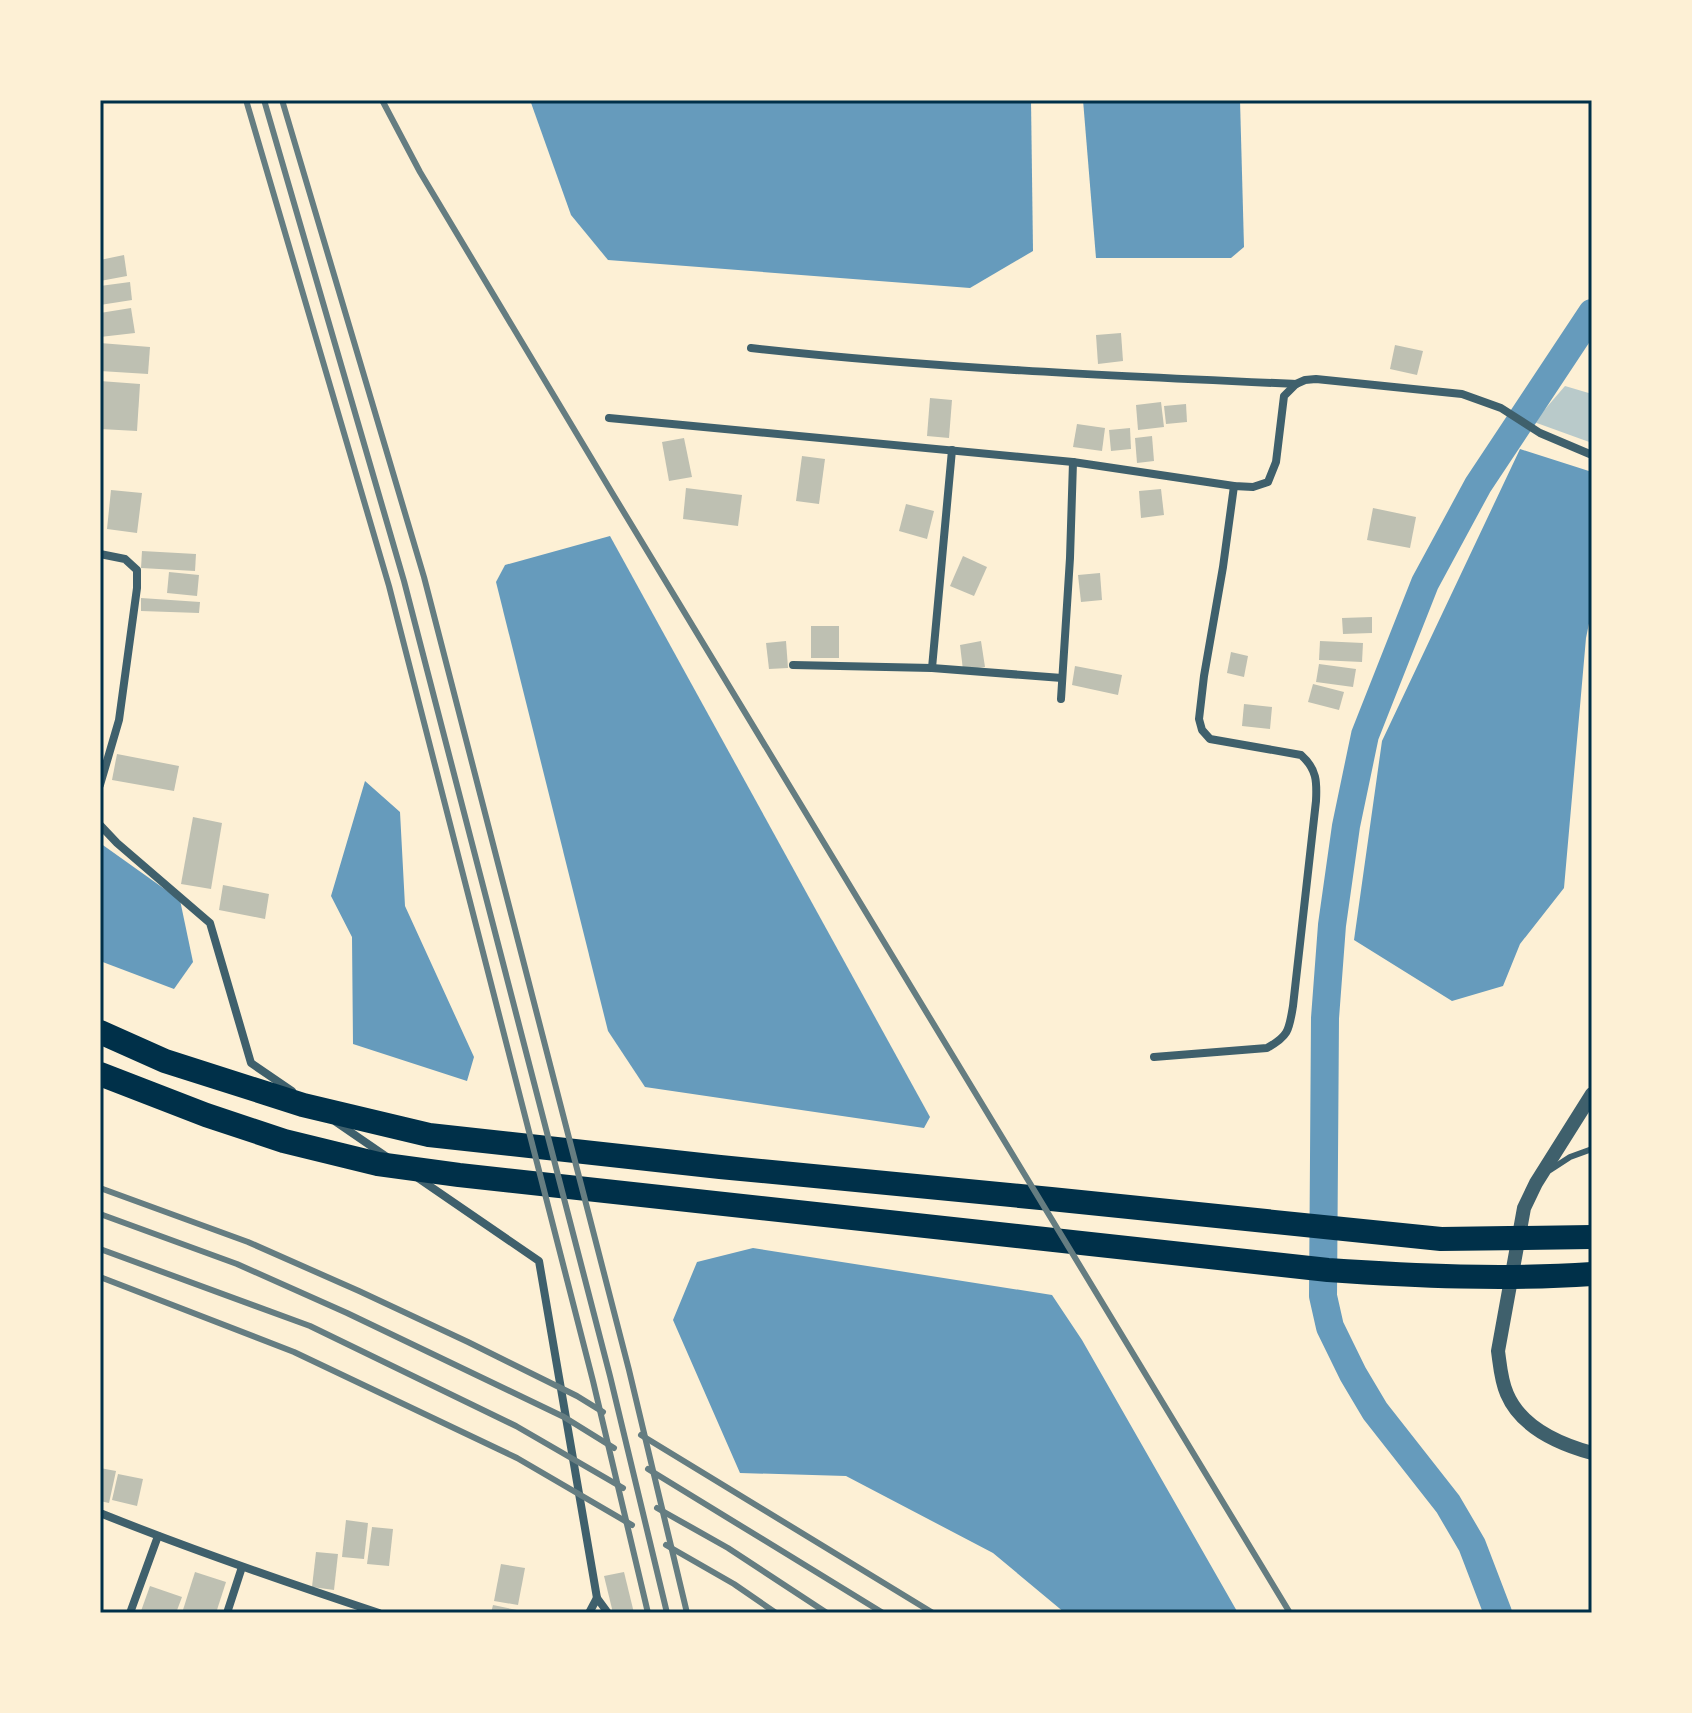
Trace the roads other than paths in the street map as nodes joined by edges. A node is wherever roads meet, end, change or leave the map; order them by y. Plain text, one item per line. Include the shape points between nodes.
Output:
1 (751, 348) dead end
2 (1296, 384) junction
3 (609, 418) dead end
4 (952, 450) junction
5 (1592, 455) edge
6 (1073, 462) junction
7 (1234, 486) junction
8 (100, 554) edge
9 (793, 665) dead end
10 (932, 668) junction
11 (1062, 678) junction
12 (1061, 699) dead end
13 (100, 785) edge
14 (100, 825) edge
15 (100, 1032) edge
16 (1154, 1057) dead end
17 (100, 1074) edge
18 (1592, 1094) edge
19 (1592, 1149) edge
20 (1536, 1183) junction
21 (1592, 1237) edge
22 (1592, 1274) edge
23 (1592, 1453) edge
24 (100, 1513) edge
25 (158, 1536) junction
26 (242, 1567) junction
27 (597, 1598) junction
28 (130, 1613) edge
29 (227, 1613) edge
30 (379, 1613) edge
31 (589, 1613) edge
32 (608, 1613) edge

1 - 2 street
2 - 5 street via 1316,379 1462,394
2 - 7 street via 1284,396 1276,462 1268,482
3 - 4 street
4 - 6 street
4 - 10 street
6 - 7 street
6 - 11 street
7 - 16 street via 1199,719 1210,739 1301,755 1317,777 1293,1006 1289,1031 1267,1048
8 - 13 street via 125,559 137,570 119,720
9 - 10 street
10 - 11 street
11 - 12 street
14 - 27 street via 210,923 251,1063 539,1261
15 - 21 highway via 165,1061 303,1105 429,1135 1441,1239
17 - 22 highway via 284,1141 405,1168 1328,1270 1540,1278
18 - 20 street
19 - 20 lane via 1555,1166
20 - 23 street via 1524,1208 1498,1351 1501,1373 1519,1415 1571,1448
24 - 25 street
25 - 26 street
25 - 28 street
26 - 29 street
26 - 30 street
27 - 31 street
27 - 32 street

